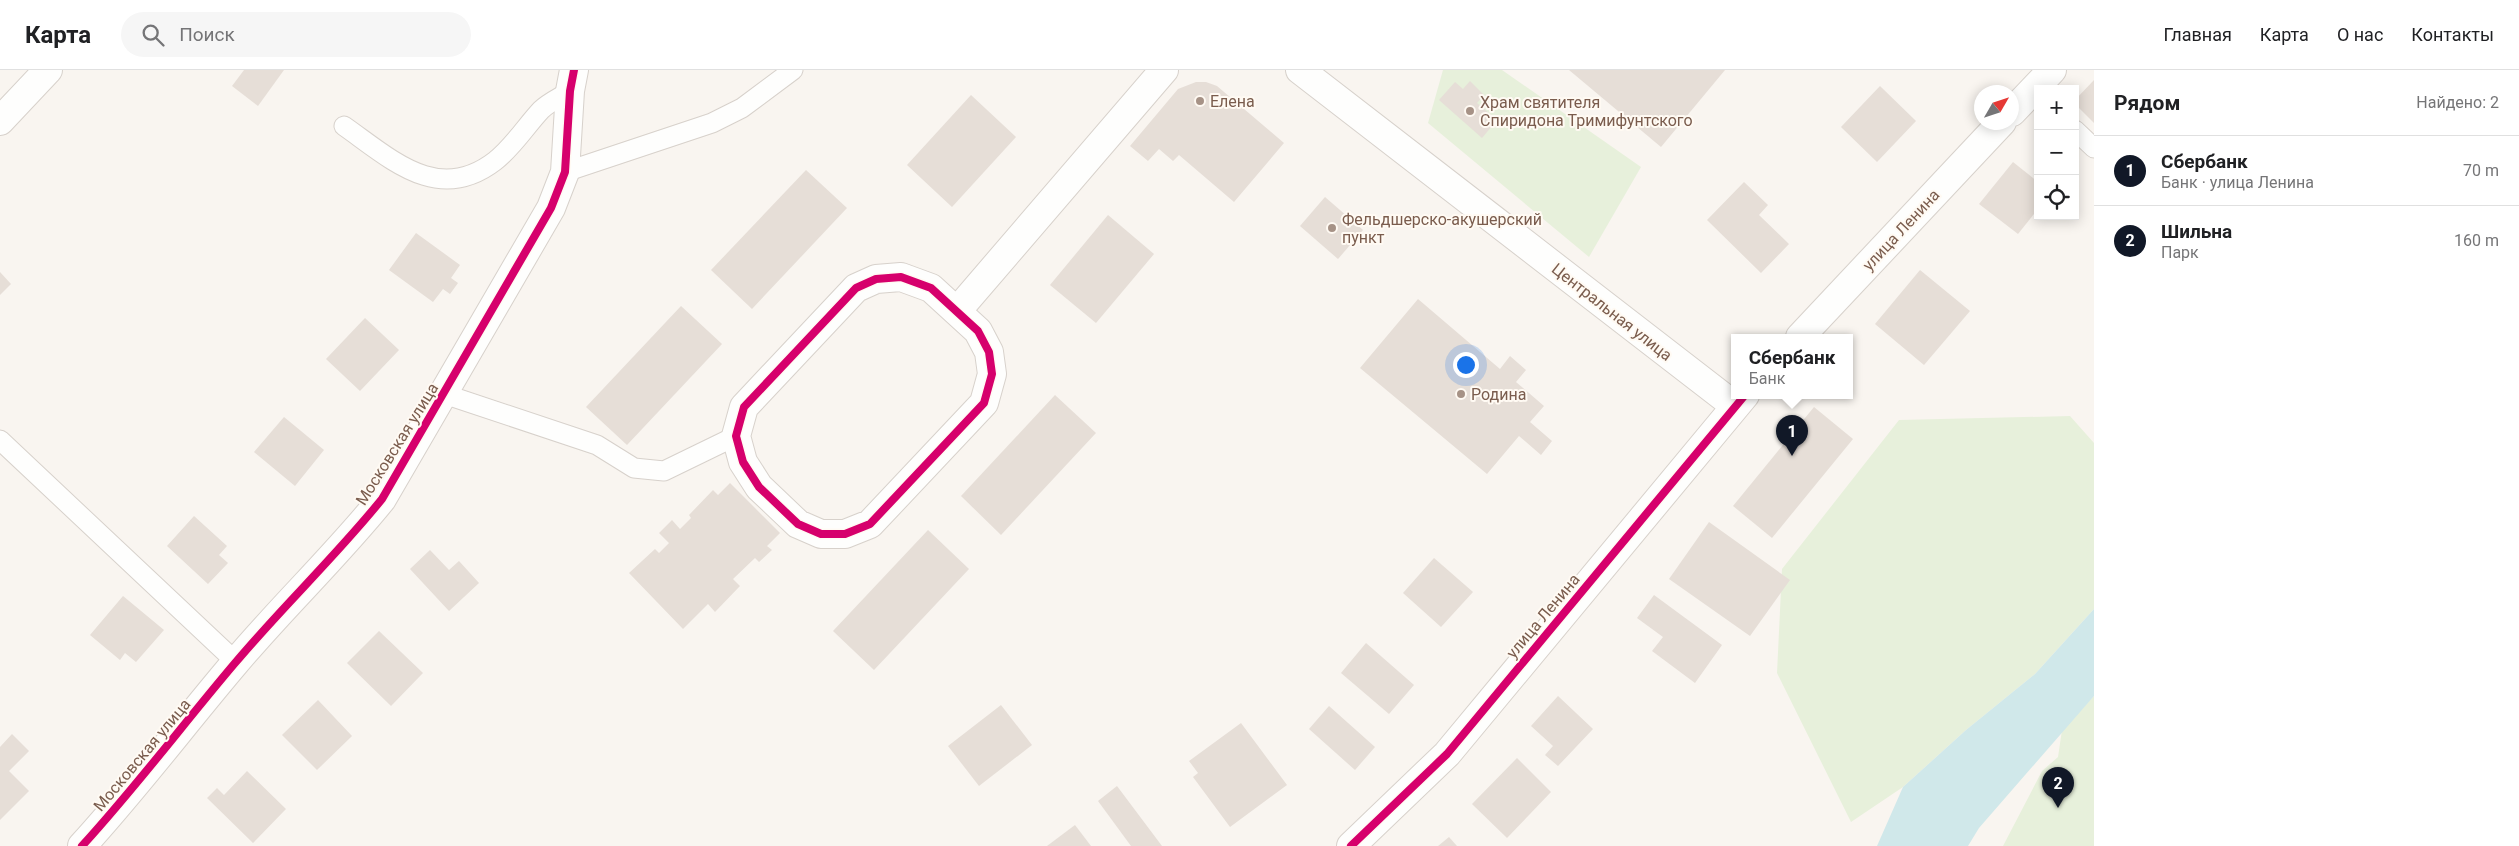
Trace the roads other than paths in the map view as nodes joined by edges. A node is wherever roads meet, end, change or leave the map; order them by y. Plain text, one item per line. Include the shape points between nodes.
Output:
1 (48, 70) edge
2 (793, 70) edge
3 (1164, 70) edge
4 (1316, 74) edge
5 (572, 80) edge
6 (2041, 84) edge
7 (2019, 105) edge
8 (0, 121) edge
9 (344, 126) dead end
10 (1994, 130) edge
11 (2079, 134) edge
12 (2094, 148) edge
13 (566, 172) junction
14 (957, 311) junction
15 (1803, 334) edge
16 (1731, 393) edge
17 (444, 394) junction
18 (1740, 400) edge
19 (736, 436) junction
20 (0, 440) edge
21 (236, 662) junction
22 (82, 846) edge
23 (1351, 846) edge

1 - 8 street
2 - 13 lane via 742,108 712,123
3 - 14 street
4 - 16 street, Центральная улица
5 - 9 lane via 496,160 470,176 441,179 408,171
5 - 13 street, Московская улица
6 - 7 street
10 - 15 street, улица Ленина
11 - 12 lane
13 - 17 street, Московская улица via 551,208
14 - 19 street via 931,288 901,277 876,279 856,288 744,407
14 - 19 street via 978,331 989,352 992,374 984,403 870,524 846,534 821,534 798,524 759,487 743,462
17 - 19 lane via 597,445 634,468 664,471
17 - 21 street, Московская улица via 382,499 349,540
18 - 23 street, улица Ленина via 1446,754
20 - 21 lane
21 - 22 street, Московская улица via 125,799

